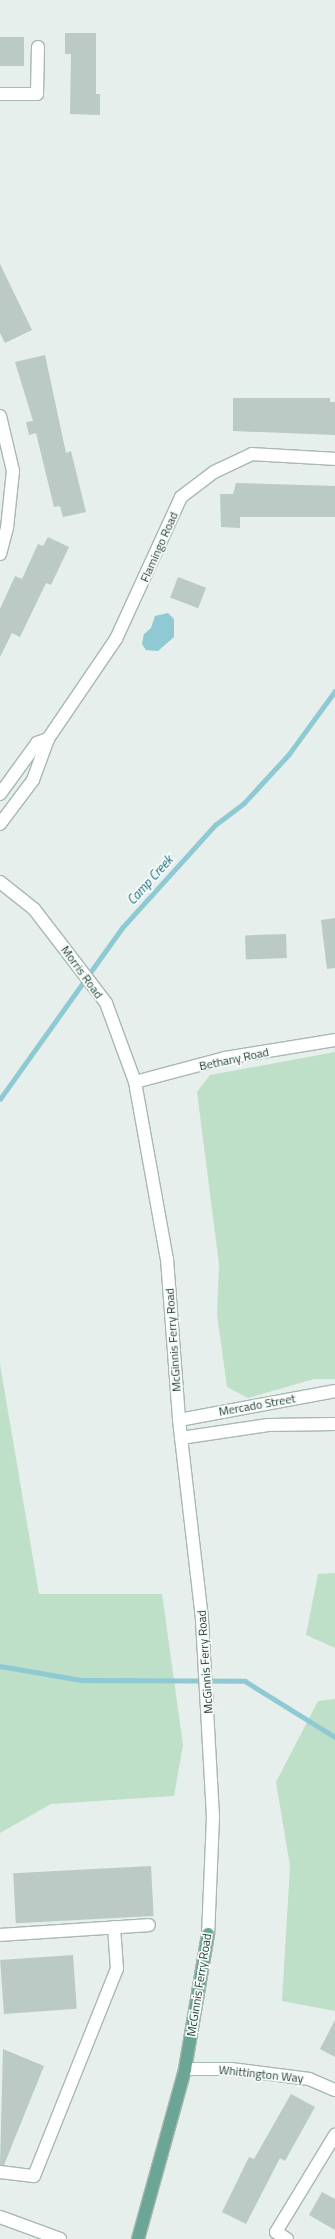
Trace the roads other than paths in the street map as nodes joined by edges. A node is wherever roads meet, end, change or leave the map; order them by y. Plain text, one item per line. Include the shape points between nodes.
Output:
1 (38, 47) dead end
2 (0, 94) edge
3 (0, 416) edge
4 (335, 459) edge
5 (6, 494) edge
6 (0, 554) edge
7 (48, 739) junction
8 (3, 790) edge
9 (21, 796) junction
10 (0, 824) edge
11 (0, 882) edge
12 (335, 1040) edge
13 (135, 1082) junction
14 (335, 1391) edge
15 (179, 1420) junction
16 (335, 1424) edge
17 (181, 1438) junction
18 (149, 1925) dead end
19 (114, 1927) junction
20 (208, 1934) joint
21 (0, 1935) edge
22 (184, 2069) junction
23 (335, 2090) edge
24 (335, 2135) edge
25 (0, 2172) edge
26 (0, 2217) edge
27 (60, 2239) edge
28 (138, 2239) edge
29 (288, 2239) edge

1 - 2 street via 37,94
3 - 5 street via 13,471
4 - 7 street, Flamingo Road via 252,454 214,472 181,497 116,639
5 - 6 street
7 - 8 street, Flamingo Road via 37,743
7 - 9 street, Flamingo Road via 45,757
8 - 9 street
9 - 10 street, Flamingo Road
11 - 13 street, Morris Road via 34,909 106,1003
12 - 13 street, Bethany Road via 225,1058
13 - 15 street, McGinnis Ferry Road via 167,1258
14 - 15 street, Mercado Street
15 - 17 street, McGinnis Ferry Road
16 - 17 street, Mercado Street via 268,1424
17 - 20 street, McGinnis Ferry Road via 202,1620 209,1730 213,1817
18 - 19 street
19 - 21 street
19 - 25 street via 118,1969 34,2176
20 - 22 main road, McGinnis Ferry Road
22 - 23 street, Whittington Way via 232,2069 309,2079
22 - 28 main road, McGinnis Ferry Road
24 - 29 street via 276,2232
26 - 27 street

